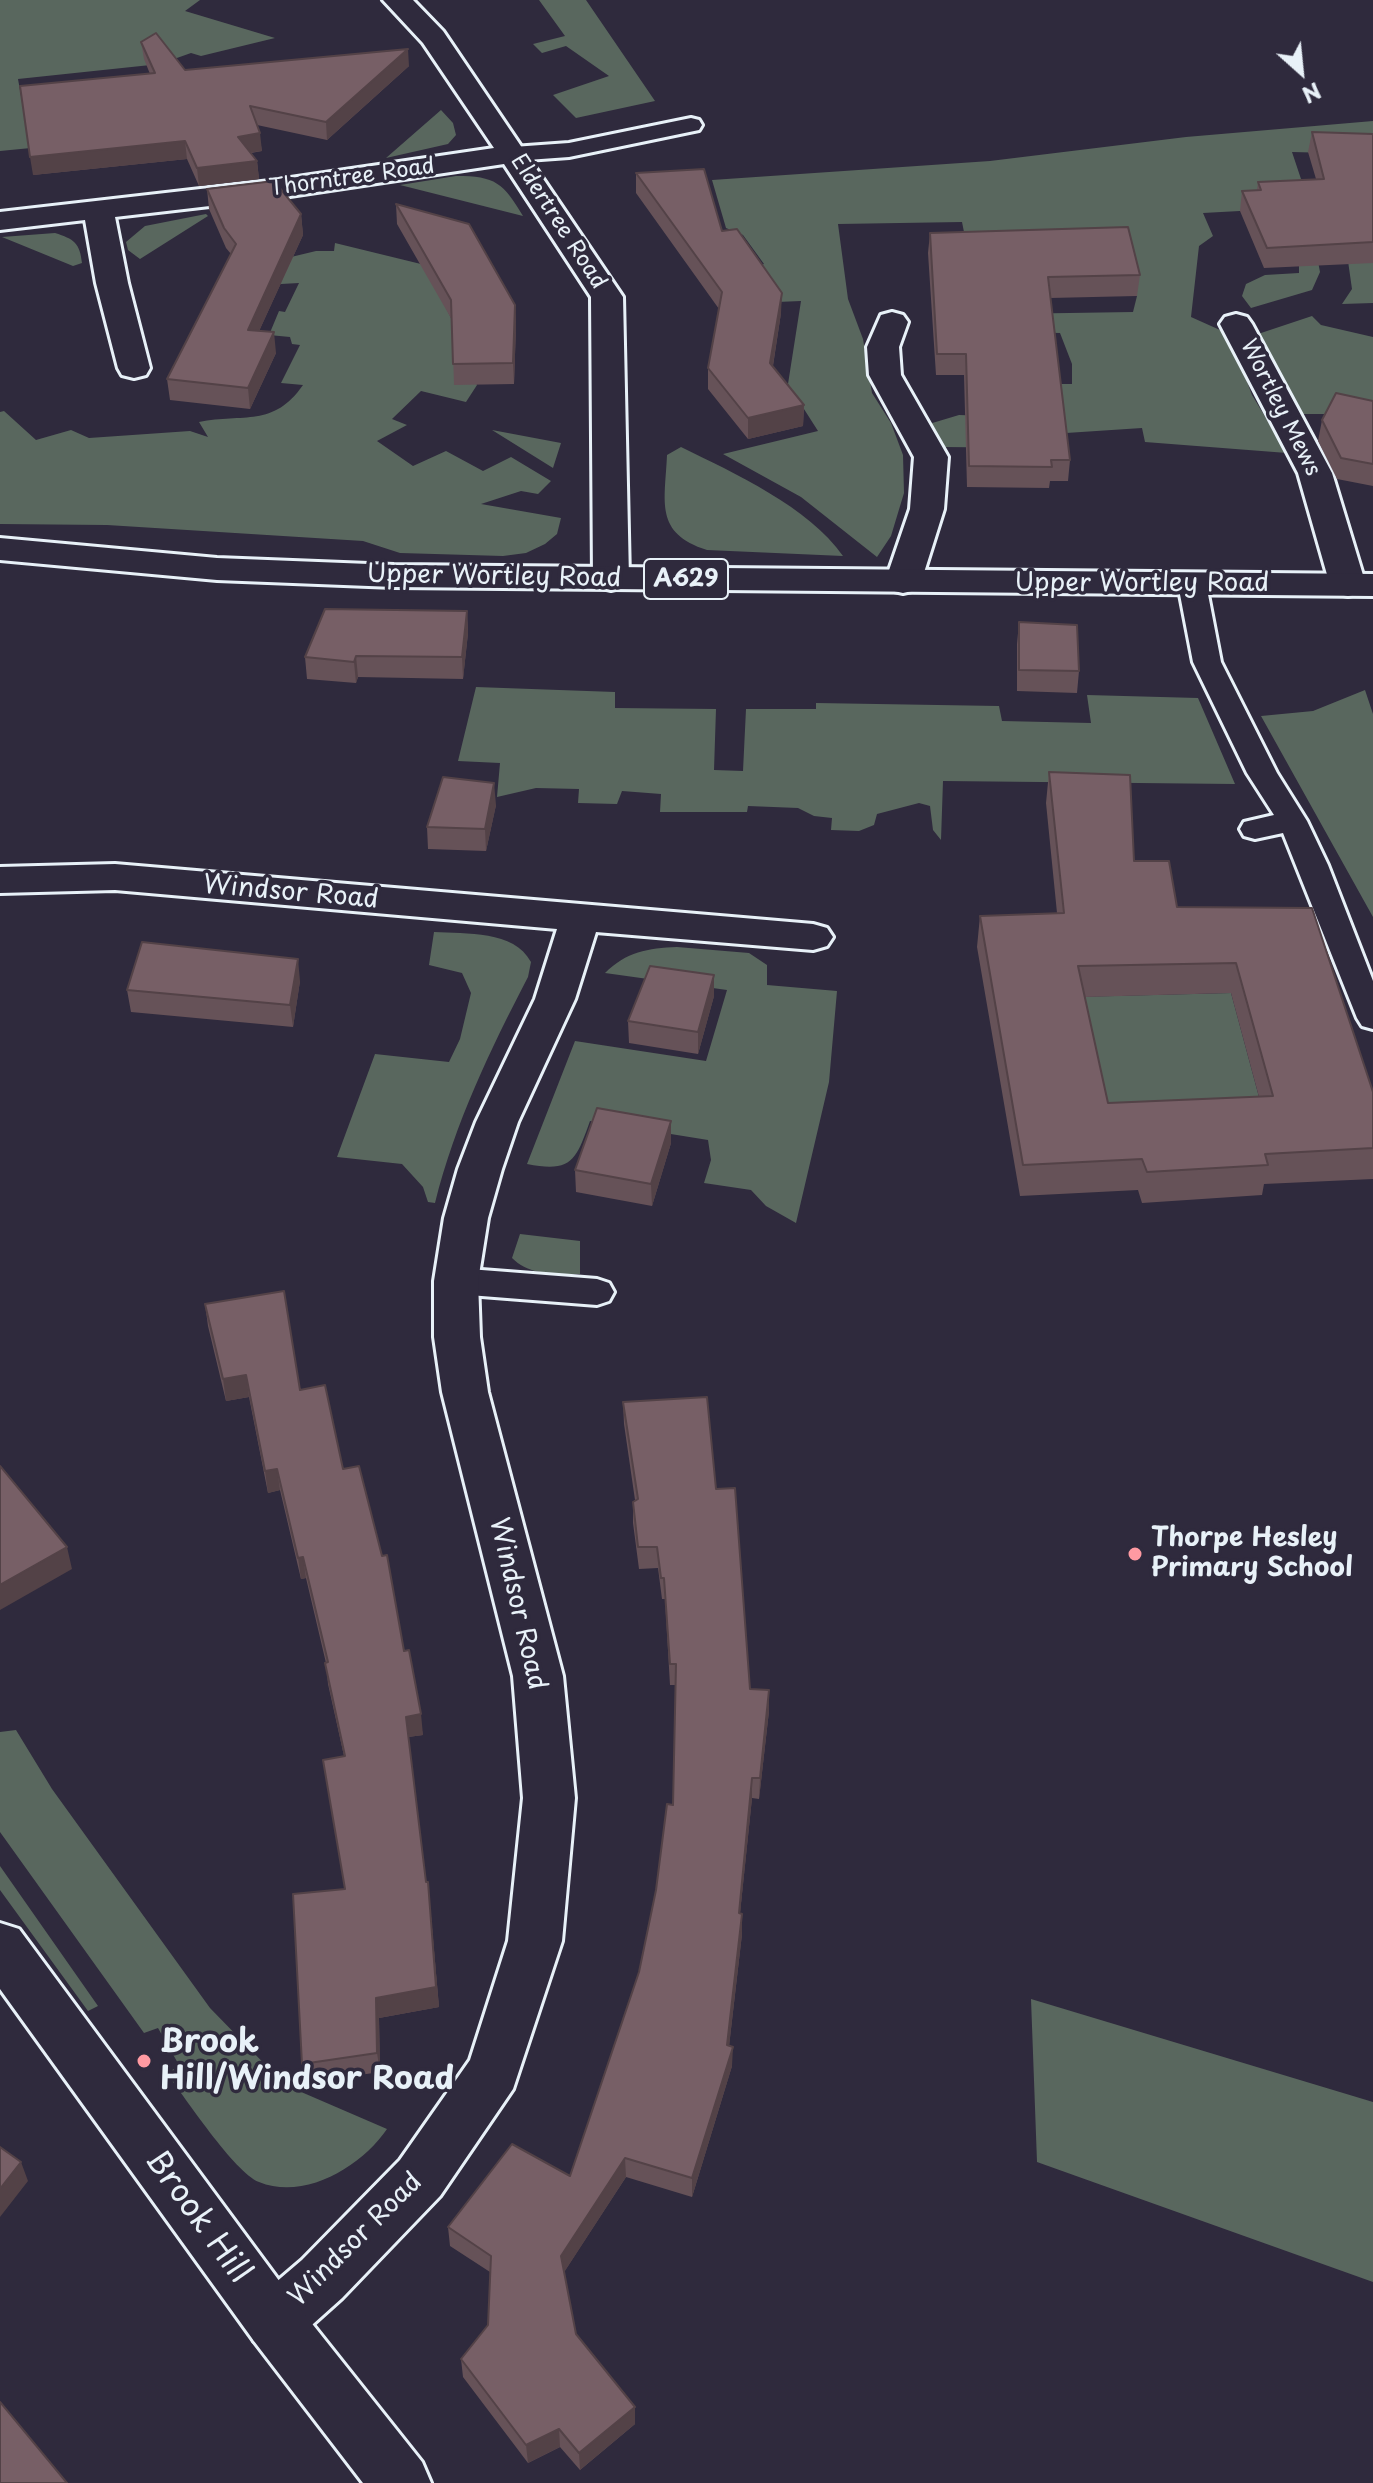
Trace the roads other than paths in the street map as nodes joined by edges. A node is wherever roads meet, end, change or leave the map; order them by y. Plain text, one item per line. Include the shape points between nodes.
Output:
1 (397, 0) edge
2 (691, 125) dead end
3 (513, 154) junction
4 (99, 211) junction
5 (0, 221) edge
6 (892, 322) dead end
7 (1236, 324) dead end
8 (134, 368) dead end
9 (0, 549) edge
10 (611, 579) junction
11 (903, 582) junction
12 (1192, 584) junction
13 (1361, 585) edge
14 (1292, 821) junction
15 (1255, 829) dead end
16 (0, 880) edge
17 (581, 918) junction
18 (813, 937) dead end
19 (1373, 1018) edge
20 (456, 1281) junction
21 (597, 1292) dead end
22 (0, 1946) edge
23 (274, 2321) junction
24 (401, 2483) edge

1 - 3 street, Eldertree Road via 433,37
2 - 3 lane via 569,150
3 - 4 street, Thorntree Road
3 - 10 street, Eldertree Road via 607,297
4 - 5 street, Thorntree Road
4 - 8 street
6 - 11 street via 883,347 885,375 931,457 927,509
7 - 13 street, Wortley Mews via 1315,473
9 - 10 street, Upper Wortley Road / A629 via 262,572
10 - 11 street, Upper Wortley Road / A629
11 - 12 street, Upper Wortley Road / A629
12 - 13 street, Upper Wortley Road / A629
12 - 14 lane via 1207,662
14 - 15 lane
14 - 19 lane
16 - 17 street, Windsor Road via 115,877
17 - 18 street, Windsor Road
17 - 20 street, Windsor Road via 555,999 480,1169
20 - 21 lane
20 - 23 street, Windsor Road via 465,1392 538,1676 549,1798 535,1941 494,2071 420,2178
22 - 23 street, Brook Hill
23 - 24 street, Brook Hill

